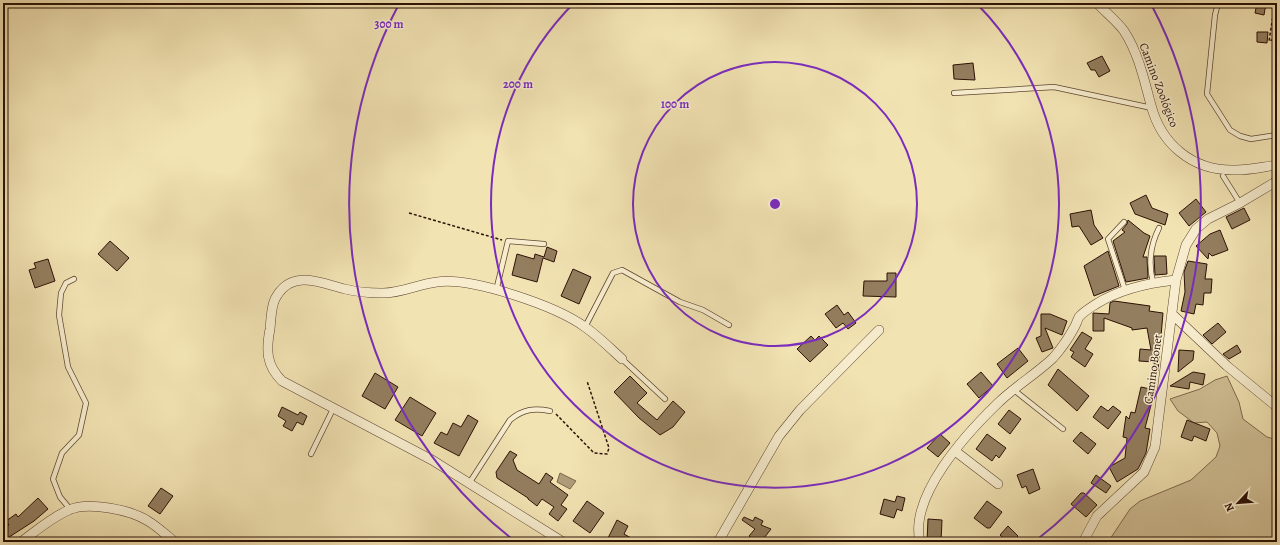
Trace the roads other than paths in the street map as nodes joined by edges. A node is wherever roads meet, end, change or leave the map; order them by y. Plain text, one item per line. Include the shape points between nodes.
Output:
1 (1097, 3) edge
2 (1218, 3) edge
3 (954, 93) dead end
4 (1152, 108) junction
5 (1277, 135) edge
6 (1277, 165) edge
7 (1223, 176) dead end
8 (1277, 180) edge
9 (1240, 203) junction
10 (1124, 222) dead end
11 (1159, 228) dead end
12 (544, 244) dead end
13 (74, 279) dead end
14 (1176, 280) junction
15 (1153, 282) junction
16 (496, 290) junction
17 (1125, 290) junction
18 (1172, 314) junction
19 (729, 325) dead end
20 (585, 327) junction
21 (879, 330) dead end
22 (622, 359) joint
23 (1014, 390) junction
24 (665, 399) dead end
25 (1277, 407) edge
26 (333, 409) junction
27 (550, 411) road end
28 (1063, 429) dead end
29 (955, 452) junction
30 (311, 454) dead end
31 (470, 482) junction
32 (998, 484) dead end
33 (70, 509) junction
34 (21, 542) edge
35 (175, 542) edge
36 (563, 542) edge
37 (718, 542) edge
38 (920, 542) edge
39 (1084, 542) edge

1 - 4 street, Camino Zoológico via 1124,31 1141,65
2 - 5 lane via 1207,94 1230,130 1240,136 1251,139
3 - 4 lane via 1054,87
4 - 6 street, Camino Zoológico via 1164,135 1179,153 1197,164 1232,170
7 - 9 lane
8 - 9 street, Camino Bonet
9 - 14 street, Camino Bonet via 1208,219 1196,229 1186,245
10 - 17 lane via 1108,238
11 - 15 lane via 1151,246
12 - 16 lane via 508,241
13 - 33 lane via 66,283 61,293 59,316 68,367 86,403 79,435 62,453 53,479 60,497
14 - 15 street
14 - 18 street, Camino Bonet
15 - 17 street
16 - 20 street via 561,313
16 - 26 street via 450,281 383,294 361,292 310,280 300,280 286,286 274,301 266,348 270,363 282,381
17 - 23 street via 1107,297 1085,312 1053,357
18 - 25 street via 1227,366
18 - 39 street, Camino Bonet via 1155,447 1150,462 1144,472 1097,516
19 - 20 lane via 622,270 613,273
20 - 22 street
21 - 37 street via 800,410 779,436
22 - 24 lane
23 - 28 lane
23 - 29 street via 998,403
26 - 30 lane
26 - 31 street
27 - 31 lane via 537,408 527,410 510,420
29 - 32 street
29 - 38 street via 941,469 925,502 918,527
31 - 36 street
33 - 34 street
33 - 35 street via 80,506 107,508 139,516

